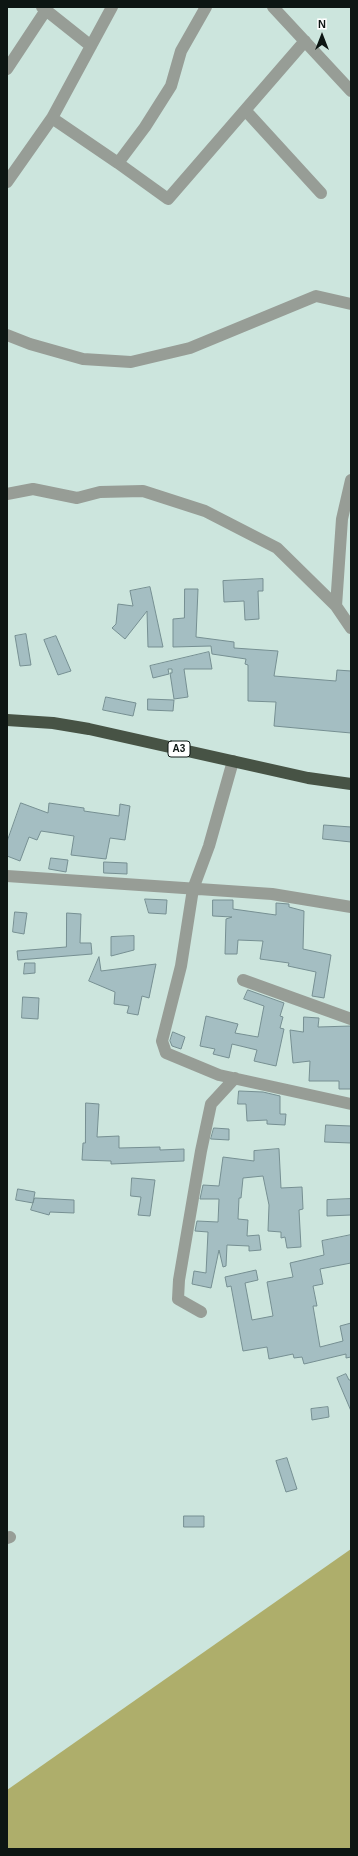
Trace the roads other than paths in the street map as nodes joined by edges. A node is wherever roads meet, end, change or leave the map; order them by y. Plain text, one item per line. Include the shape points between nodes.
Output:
1 (112, 7) edge
2 (206, 7) edge
3 (273, 7) edge
4 (44, 9) edge
5 (305, 41) junction
6 (91, 46) junction
7 (7, 69) edge
8 (351, 90) edge
9 (246, 111) junction
10 (52, 118) junction
11 (118, 163) junction
12 (7, 182) edge
13 (321, 193) dead end
14 (351, 304) edge
15 (7, 335) edge
16 (351, 480) edge
17 (7, 494) edge
18 (336, 606) junction
19 (351, 628) edge
20 (7, 720) edge
21 (233, 761) junction
22 (351, 784) edge
23 (7, 876) edge
24 (193, 889) junction
25 (351, 906) edge
26 (243, 980) dead end
27 (351, 1019) edge
28 (235, 1078) junction
29 (351, 1104) edge
30 (201, 1312) dead end

1 - 6 street
2 - 11 street via 181,51 171,86
3 - 5 street
4 - 6 street
4 - 7 street
5 - 8 street
5 - 9 street
6 - 10 street
9 - 11 street via 168,199
9 - 13 street
10 - 11 street
10 - 12 street
14 - 15 street via 316,296 190,348 131,362 83,359
16 - 18 street via 342,520
17 - 18 street via 33,489 76,498 100,492 144,491 205,511 277,548
18 - 19 street
20 - 21 highway, A3 via 89,729
21 - 22 highway, A3 via 308,778
21 - 24 street via 209,846
23 - 24 street
24 - 25 street via 272,894
24 - 28 street via 181,966 162,1041 166,1054 219,1075
26 - 27 street
28 - 29 street
28 - 30 street via 211,1104 200,1151 179,1280 178,1299

